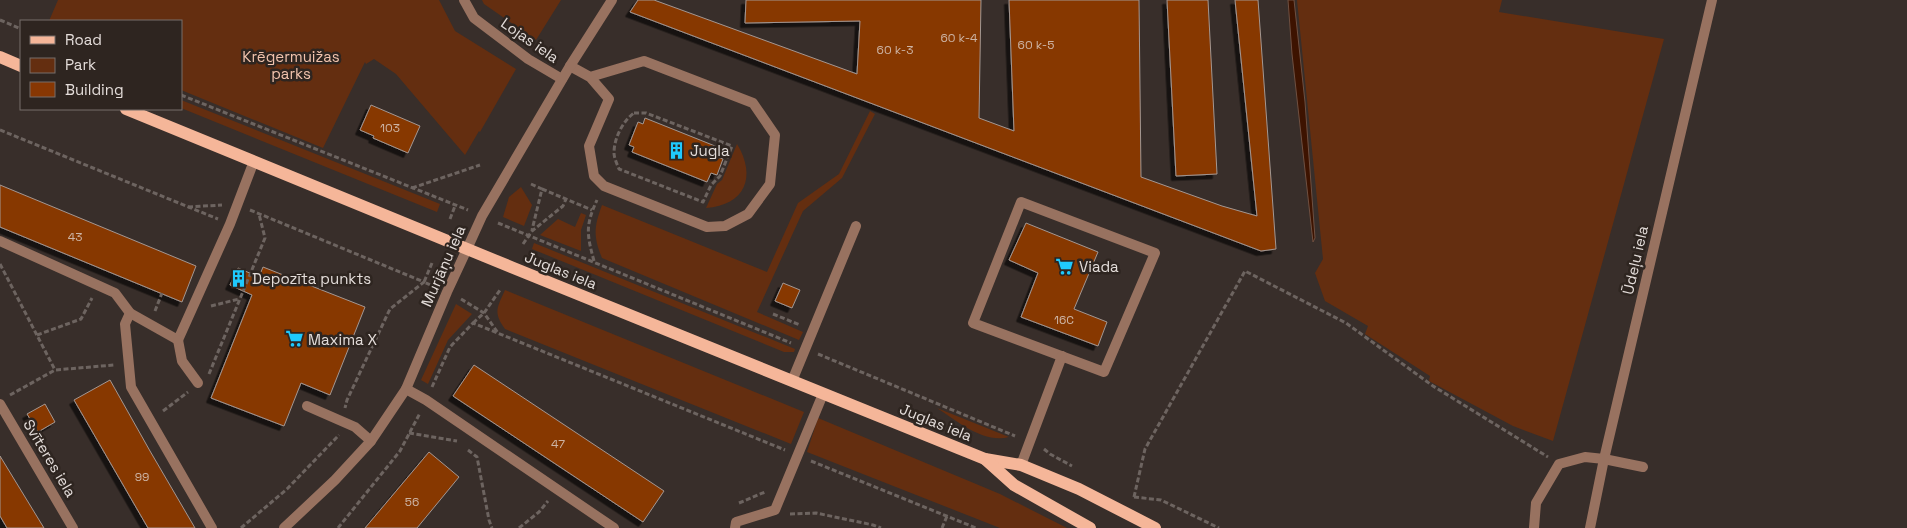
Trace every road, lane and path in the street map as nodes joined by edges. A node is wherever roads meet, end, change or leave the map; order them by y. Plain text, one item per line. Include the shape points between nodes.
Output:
1 (464, 0) edge
2 (612, 0) edge
3 (1712, 0) edge
4 (0, 20) edge
5 (20, 29) edge
6 (0, 57) edge
7 (20, 66) edge
8 (570, 66) junction
9 (590, 77) junction
10 (562, 79) junction
11 (182, 95) edge
12 (128, 110) edge
13 (0, 130) edge
14 (254, 161) junction
15 (480, 165) dead end
16 (619, 169) joint
17 (531, 184) dead end
18 (412, 189) junction
19 (542, 189) junction
20 (566, 199) junction
21 (596, 202) dead end
22 (237, 205) junction
23 (455, 206) junction
24 (188, 207) junction
25 (468, 210) dead end
26 (592, 210) junction
27 (259, 214) junction
28 (450, 219) dead end
29 (498, 222) dead end
30 (230, 224) junction
31 (856, 226) dead end
32 (531, 233) junction
33 (0, 241) edge
34 (523, 244) dead end
35 (467, 249) junction
36 (594, 261) junction
37 (432, 263) dead end
38 (0, 264) edge
39 (424, 282) junction
40 (98, 285) junction
41 (500, 290) dead end
42 (431, 295) dead end
43 (239, 298) junction
44 (460, 298) dead end
45 (191, 311) junction
46 (130, 313) junction
47 (484, 313) junction
48 (773, 314) dead end
49 (473, 323) junction
50 (813, 330) junction
51 (498, 334) junction
52 (37, 335) junction
53 (178, 340) junction
54 (805, 348) junction
55 (1062, 356) junction
56 (130, 364) junction
57 (55, 370) junction
58 (792, 382) junction
59 (198, 383) junction
60 (406, 388) junction
61 (823, 394) junction
62 (8, 396) dead end
63 (426, 400) junction
64 (0, 404) edge
65 (307, 406) dead end
66 (150, 420) junction
67 (409, 433) junction
68 (371, 440) junction
69 (1029, 442) junction
70 (798, 456) junction
71 (1604, 458) junction
72 (985, 459) junction
73 (1559, 464) junction
74 (1021, 465) junction
75 (1074, 467) dead end
76 (1643, 467) dead end
77 (557, 490) junction
78 (1126, 493) dead end
79 (1134, 497) junction
80 (775, 510) junction
81 (946, 516) junction
82 (74, 528) edge
83 (212, 528) edge
84 (284, 528) edge
85 (338, 528) edge
86 (492, 528) edge
87 (519, 528) edge
88 (614, 528) edge
89 (735, 528) edge
90 (881, 528) edge
91 (942, 528) edge
92 (976, 528) edge
93 (1090, 528) edge
94 (1155, 528) edge
95 (1219, 528) edge
96 (1534, 528) edge
97 (1590, 528) edge

1 - 10 street, Lojas iela via 474,18 528,60
2 - 8 street, Murjāņu iela
3 - 71 street, Ūdeļu iela
4 - 5 path
6 - 7 main road
8 - 9 street
8 - 10 street, Murjāņu iela
9 - 9 street via 644,61 753,103 775,135 770,184 748,214 725,226 707,227 604,186 594,176 589,146 609,99
10 - 35 street, Murjāņu iela via 482,216
11 - 18 path
12 - 14 main road, Juglas iela
13 - 24 path
14 - 22 street
14 - 35 main road, Juglas iela
15 - 18 path
16 - 16 path via 703,202 711,185 720,176 732,146 646,113 634,114 626,119 616,139 614,154
17 - 19 path
18 - 23 path
19 - 20 path
19 - 32 path
20 - 26 path
20 - 32 path via 563,206
21 - 26 path
22 - 24 path
22 - 27 path
22 - 30 street
23 - 25 path
23 - 28 path
24 - 30 path
26 - 36 path via 588,238
27 - 39 path
27 - 43 path via 265,238
29 - 32 path
30 - 45 street
31 - 50 street
32 - 34 path
32 - 36 path
33 - 40 street
35 - 58 main road, Juglas iela
35 - 60 street, Murjāņu iela
36 - 54 path
37 - 39 path
38 - 52 path
39 - 42 path via 434,286
40 - 46 street via 115,293
40 - 52 path via 81,320
41 - 47 path
43 - 45 path
43 - 59 path via 208,377
44 - 47 path
45 - 53 street
46 - 53 street
46 - 56 street via 125,324
47 - 49 path
47 - 51 path
48 - 50 path
49 - 51 path
49 - 63 path via 450,347
50 - 54 street
51 - 70 path
52 - 57 path
53 - 59 street via 182,361
54 - 58 street
54 - 69 path
55 - 55 street via 1104,372 1155,253 1021,202 973,323
55 - 69 street
56 - 57 path
56 - 66 street via 131,387
57 - 62 path
58 - 61 main road, Juglas iela
59 - 66 path
60 - 63 street
60 - 68 street, Murjāņu iela
61 - 70 street
61 - 72 main road, Juglas iela
63 - 67 path
63 - 77 street
64 - 82 street, Svīteres iela
65 - 68 street via 355,427
66 - 83 street
67 - 85 path via 400,451
67 - 86 path via 456,441 477,457
68 - 84 street, Murjāņu iela via 335,480
69 - 74 street
69 - 75 path
70 - 80 street
70 - 81 path
71 - 73 street via 1586,457
71 - 76 street
71 - 97 street, Ūdeļu iela
72 - 74 main road, Juglas iela
72 - 93 main road, Juglas iela via 1014,485
73 - 79 path via 1433,386 1346,323 1244,272 1145,449
73 - 96 street via 1536,503
74 - 94 main road, Juglas iela via 1079,489
77 - 87 path via 539,512
77 - 88 street
78 - 79 path
79 - 95 path via 1160,500
80 - 89 street via 736,522
80 - 90 path via 789,514 816,513
81 - 91 path
81 - 92 path

